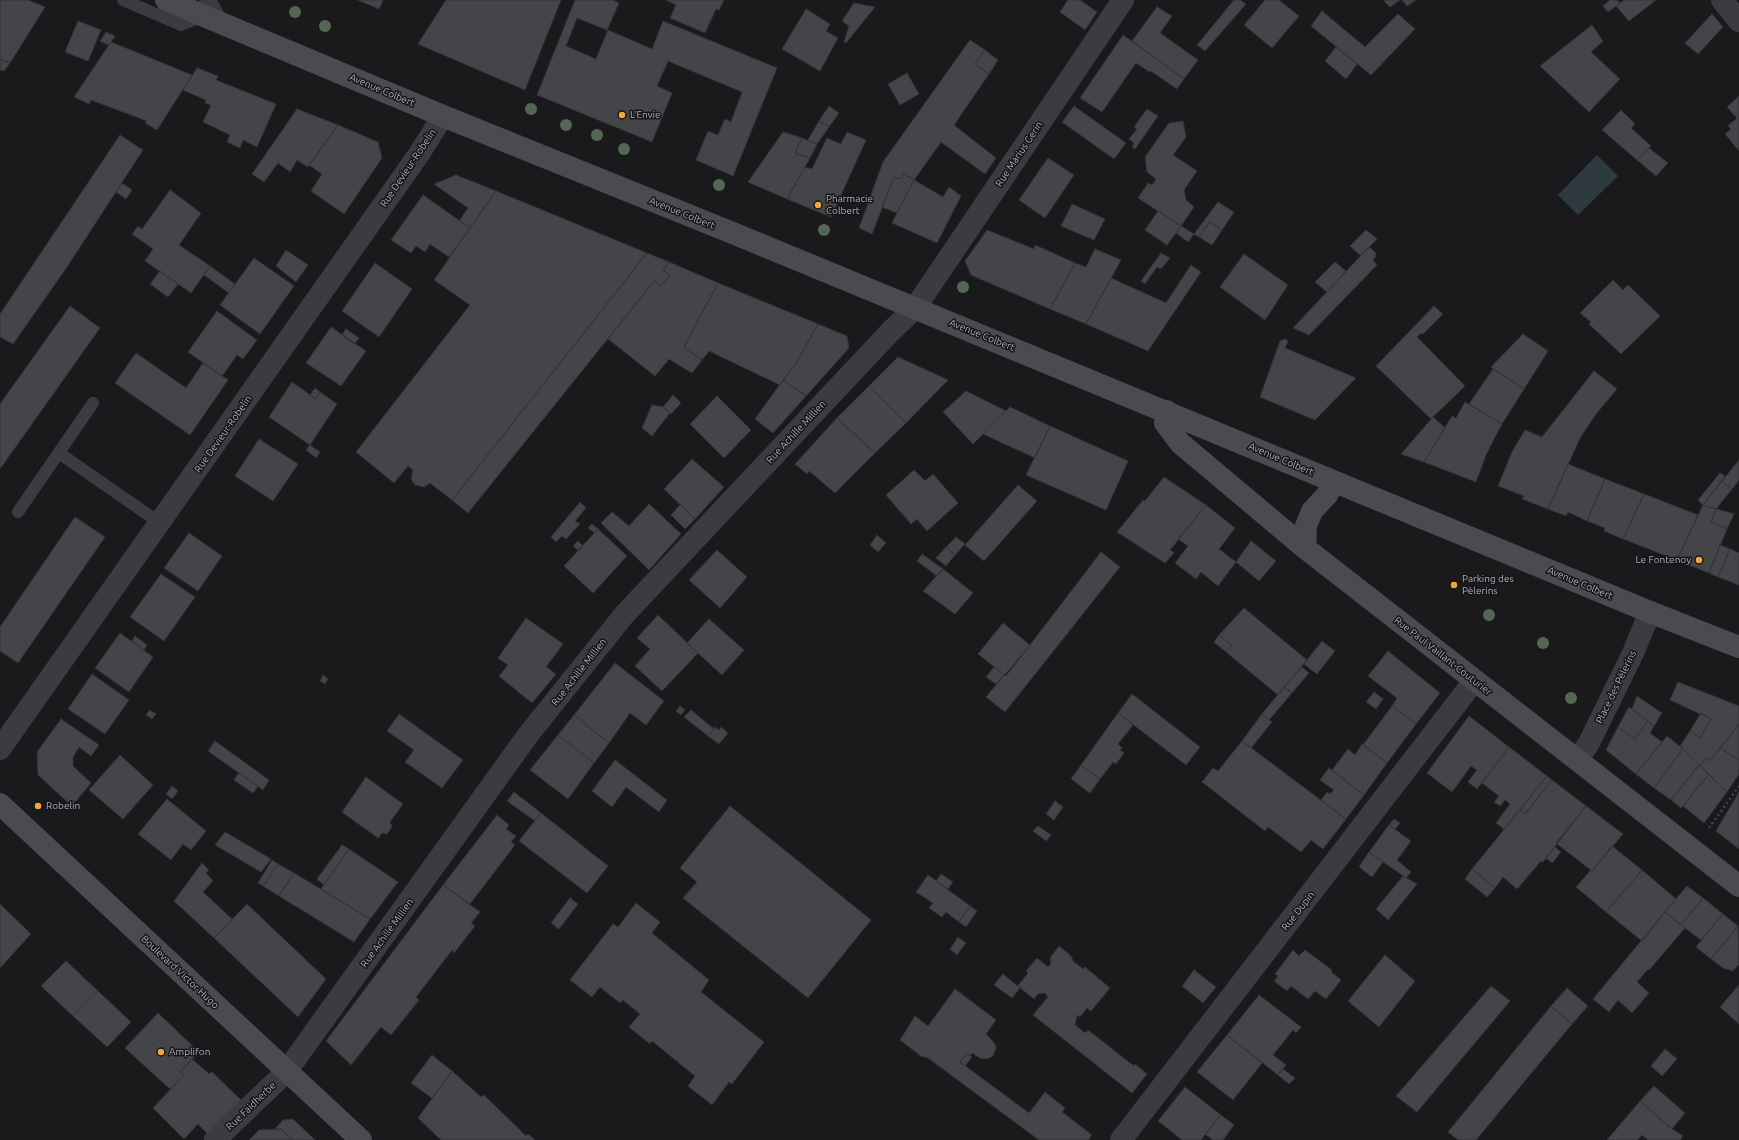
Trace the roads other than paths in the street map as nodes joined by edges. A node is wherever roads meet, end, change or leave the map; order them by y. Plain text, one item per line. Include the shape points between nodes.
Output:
1 (123, 0) edge
2 (166, 0) edge
3 (1123, 0) edge
4 (1722, 0) edge
5 (1732, 0) edge
6 (204, 8) edge
7 (1739, 8) edge
8 (1739, 20) edge
9 (443, 116) junction
10 (915, 308) junction
11 (93, 403) dead end
12 (1167, 411) junction
13 (59, 453) junction
14 (1334, 482) junction
15 (18, 512) dead end
16 (160, 523) junction
17 (1305, 548) junction
18 (1650, 612) junction
19 (1739, 647) edge
20 (1474, 681) junction
21 (0, 749) edge
22 (1577, 760) junction
23 (0, 804) edge
24 (1739, 886) edge
25 (286, 1072) junction
26 (215, 1140) edge
27 (361, 1140) edge
28 (1121, 1140) edge

1 - 6 lane via 181,25
2 - 6 street, Avenue Colbert
3 - 10 street, Rue Marius Gerin
4 - 8 street
5 - 7 street
6 - 9 street, Avenue Colbert via 224,24
9 - 10 street, Avenue Colbert
9 - 16 street, Rue Devieur-Robelin
10 - 12 street, Avenue Colbert
10 - 25 street, Rue Achille Millien via 624,615 528,735
11 - 13 lane
12 - 14 street, Avenue Colbert
12 - 17 street, Rue Paul Vaillant-Couturier via 1166,423 1180,443
13 - 15 lane
13 - 16 lane
14 - 17 street via 1312,511 1306,526
14 - 18 street, Avenue Colbert
16 - 21 street, Rue Devieur-Robelin
17 - 20 street, Rue Paul Vaillant-Couturier
18 - 19 street, Avenue Colbert
18 - 22 street, Place des Pèlerins via 1589,743
20 - 22 street, Rue Paul Vaillant-Couturier
20 - 28 street, Rue Dupin
22 - 24 street, Rue Paul Vaillant-Couturier
23 - 25 street, Boulevard Victor Hugo
25 - 26 street, Rue Faidherbe
25 - 27 street, Boulevard Victor Hugo

